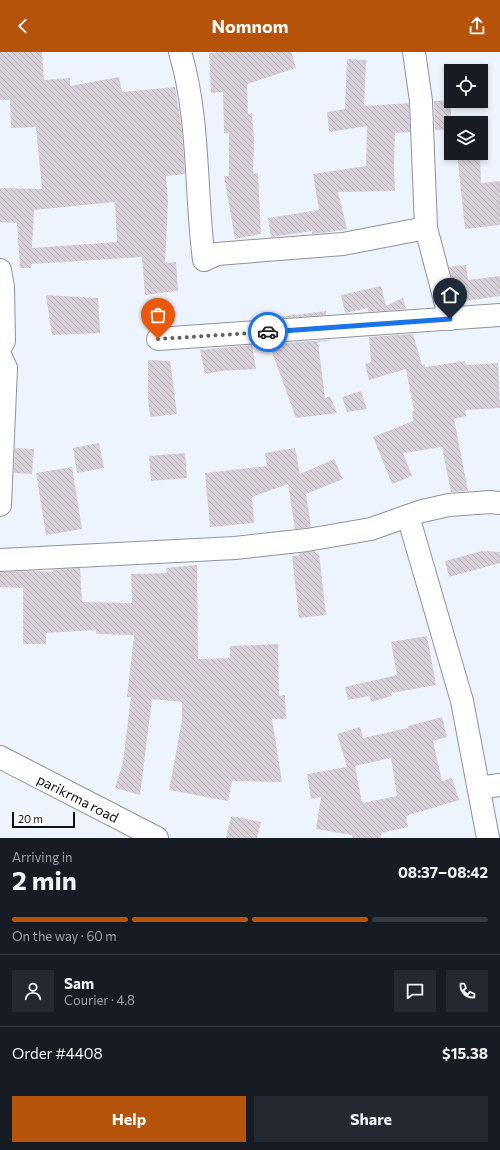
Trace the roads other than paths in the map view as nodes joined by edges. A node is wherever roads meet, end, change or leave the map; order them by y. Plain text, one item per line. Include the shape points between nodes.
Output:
1 (180, 52) edge
2 (414, 52) edge
3 (426, 228) junction
4 (0, 270) edge
5 (500, 315) edge
6 (450, 319) junction
7 (158, 339) dead end
8 (0, 348) edge
9 (0, 355) edge
10 (500, 503) edge
11 (0, 505) edge
12 (408, 516) junction
13 (0, 560) edge
14 (0, 757) edge
15 (500, 786) edge
16 (478, 788) junction
17 (157, 838) edge
18 (488, 838) edge

1 - 3 street via 187,76 204,260 217,254 343,244
2 - 3 street via 420,101
3 - 6 street
4 - 8 street via 3,287 4,341
5 - 6 street
6 - 7 street
9 - 11 street via 6,368
10 - 12 street via 449,505
12 - 13 street via 371,529 300,541 235,548
12 - 16 street via 462,701
14 - 17 street, parikrma road
15 - 16 street
16 - 18 street

